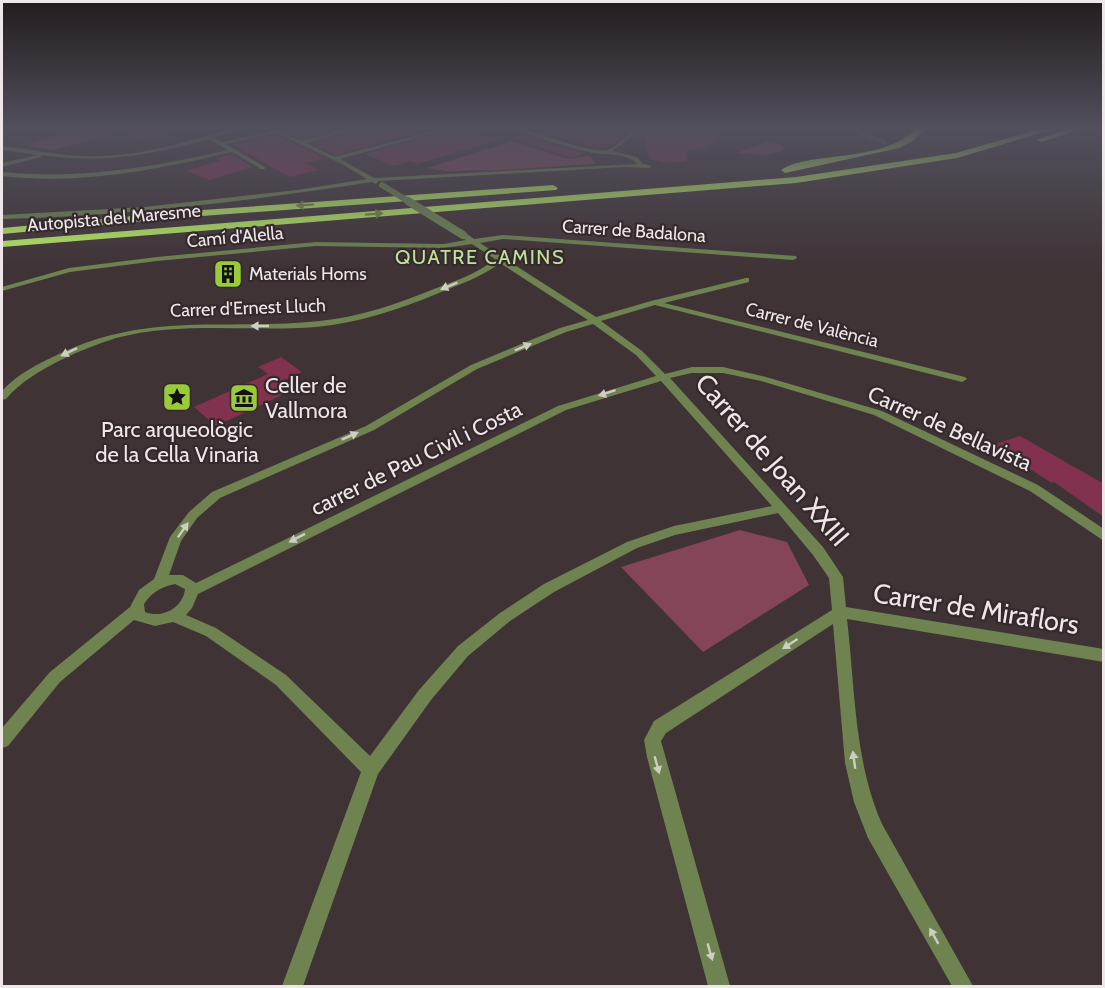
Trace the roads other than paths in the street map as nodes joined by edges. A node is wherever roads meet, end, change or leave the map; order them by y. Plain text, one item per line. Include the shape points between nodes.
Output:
1 (15, 175) edge
2 (107, 175) edge
3 (364, 175) edge
4 (468, 175) edge
5 (721, 175) edge
6 (832, 175) edge
7 (373, 180) junction
8 (609, 184) dead end
9 (561, 188) dead end
10 (334, 217) junction
11 (2, 218) edge
12 (2, 231) edge
13 (474, 243) junction
14 (2, 244) edge
15 (18, 251) dead end
16 (793, 258) dead end
17 (500, 259) junction
18 (746, 280) dead end
19 (2, 289) edge
20 (654, 303) junction
21 (594, 320) junction
22 (663, 376) junction
23 (962, 379) dead end
24 (2, 397) edge
25 (781, 508) junction
26 (1104, 536) edge
27 (159, 583) junction
28 (192, 591) junction
29 (136, 610) junction
30 (840, 612) junction
31 (173, 616) junction
32 (1104, 656) edge
33 (2, 740) edge
34 (371, 769) junction
35 (293, 987) edge
36 (719, 987) edge
37 (963, 987) edge

1 - 2 street
3 - 7 street, Carrer de Joan XXIII
4 - 7 street
5 - 8 highway
10 -> 6 highway, Autopista del Maresme
7 - 11 street via 144,209
7 - 13 street, Carrer de Joan XXIII, bridge
9 -> 12 highway, Autopista del Maresme
10 - 14 highway, Autopista del Maresme
10 - 15 highway
13 - 16 street, Carrer de Badalona via 503,237
13 - 17 street, Carrer de Joan XXIII
13 - 19 street, Camí d'Alella via 316,244 157,259 69,270
17 - 21 street, Carrer de Joan XXIII
17 -> 24 street, Carrer d'Ernest Lluch via 477,275 352,319 289,326 174,326 109,336 45,364
18 - 20 street
20 - 21 street
20 - 23 street, Carrer de València
21 - 22 street, Carrer de Joan XXIII
27 -> 21 street via 175,540 193,515 216,495 369,428 474,367
22 - 25 street, Carrer de Joan XXIII
22 - 26 street, Carrer de Bellavista via 692,370 723,370 879,413 1034,488
22 -> 28 street, carrer de Pau Civil i Costa via 562,408
25 - 30 street, Carrer de Joan XXIII via 836,577
25 - 34 street via 674,531 632,545 505,616 463,651
27 - 28 street via 183,580
27 - 29 street via 144,592
28 - 31 street via 186,606
29 - 31 street via 149,621
29 - 33 street via 55,677
30 - 32 street, Carrer de Miraflors
30 -> 36 street via 660,727 652,740
37 -> 30 street, Carrer de Joan XXIII via 875,831 863,802 854,763
31 - 34 street via 211,632 281,680
34 - 35 street

